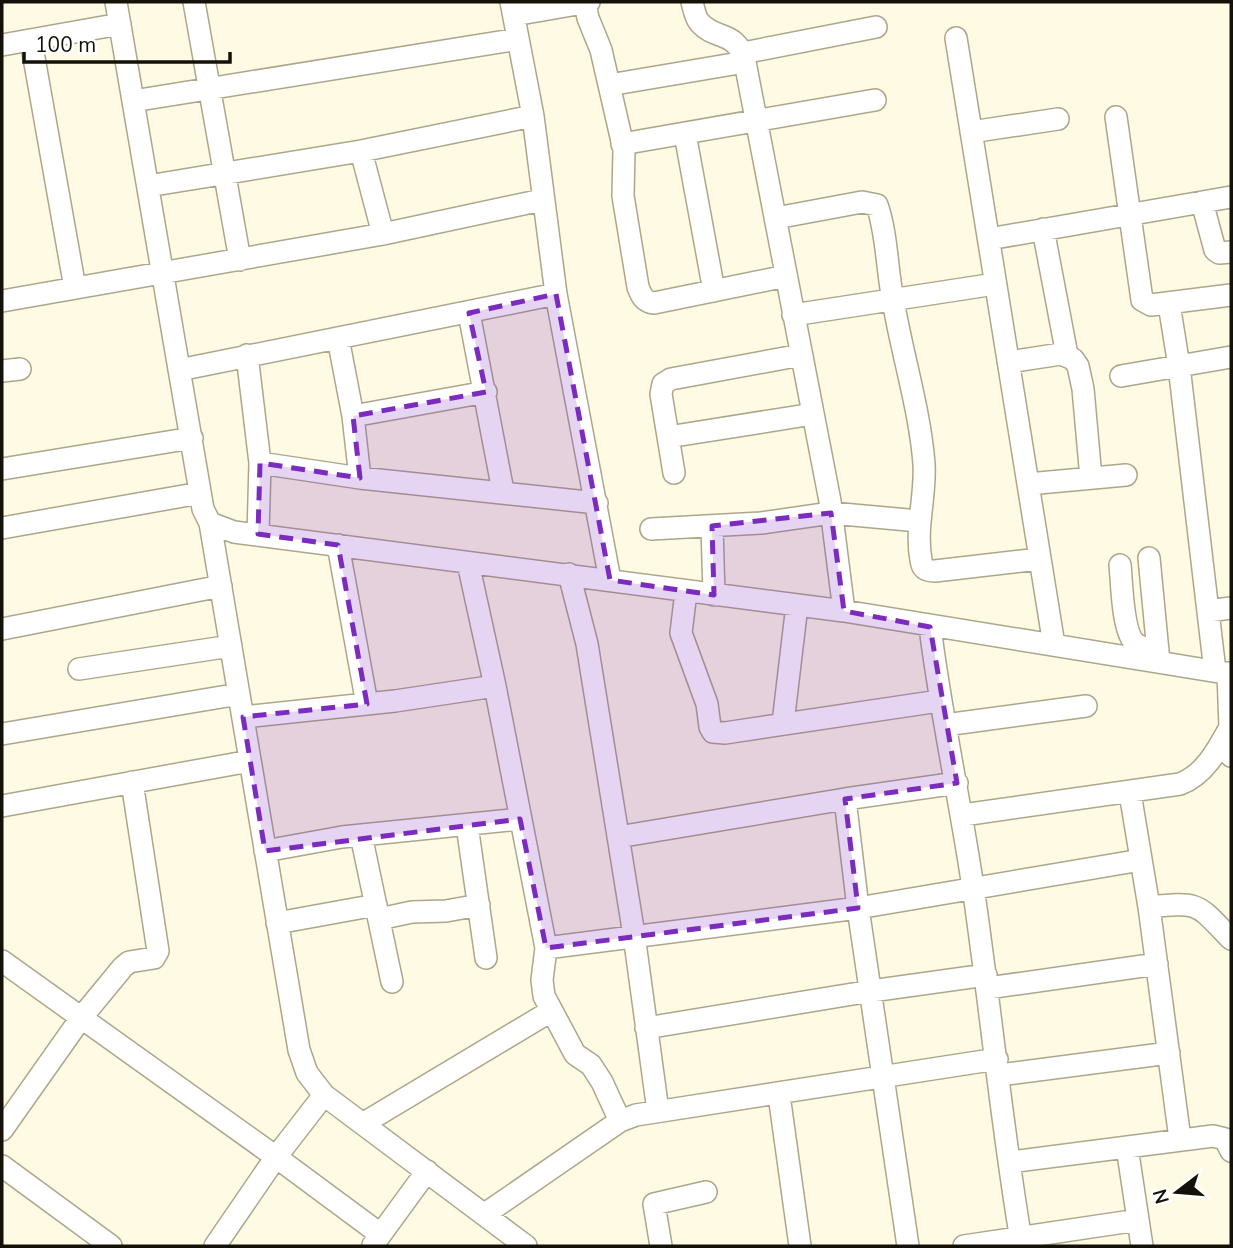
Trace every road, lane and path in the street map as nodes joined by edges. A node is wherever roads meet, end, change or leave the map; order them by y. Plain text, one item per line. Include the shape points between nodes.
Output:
1 (116, 2) edge
2 (194, 2) edge
3 (692, 2) edge
4 (579, 3) edge
5 (512, 8) edge
6 (120, 24) junction
7 (876, 27) dead end
8 (956, 38) dead end
9 (518, 39) junction
10 (31, 41) junction
11 (2, 45) edge
12 (744, 57) junction
13 (609, 85) junction
14 (210, 87) junction
15 (875, 100) dead end
16 (133, 101) junction
17 (533, 116) junction
18 (1116, 117) dead end
19 (1058, 119) dead end
20 (758, 122) junction
21 (971, 132) junction
22 (685, 134) junction
23 (622, 144) junction
24 (360, 151) junction
25 (224, 173) junction
26 (148, 186) junction
27 (1231, 197) edge
28 (542, 200) junction
29 (1202, 202) junction
30 (1130, 214) junction
31 (776, 218) junction
32 (1043, 229) junction
33 (383, 234) junction
34 (989, 239) junction
35 (1231, 252) edge
36 (240, 260) junction
37 (163, 273) junction
38 (786, 276) junction
39 (995, 284) junction
40 (75, 288) junction
41 (714, 291) junction
42 (556, 294) junction
43 (1231, 295) edge
44 (893, 300) junction
45 (2, 301) edge
46 (1169, 303) junction
47 (469, 313) junction
48 (793, 315) junction
49 (338, 338) junction
50 (247, 355) junction
51 (801, 355) junction
52 (1067, 355) junction
53 (1231, 357) edge
54 (1009, 362) junction
55 (1179, 366) junction
56 (179, 370) junction
57 (1121, 376) dead end
58 (486, 392) junction
59 (813, 414) junction
60 (353, 416) junction
61 (668, 437) junction
62 (192, 438) junction
63 (260, 463) junction
64 (2, 469) edge
65 (674, 473) dead end
66 (1126, 475) dead end
67 (360, 478) junction
68 (1091, 478) junction
69 (1028, 484) junction
70 (503, 491) junction
71 (200, 493) junction
72 (597, 503) junction
73 (831, 513) junction
74 (919, 521) junction
75 (210, 523) junction
76 (712, 526) junction
77 (2, 528) edge
78 (651, 529) dead end
79 (258, 534) junction
80 (338, 544) junction
81 (1149, 558) dead end
82 (1040, 559) junction
83 (468, 563) junction
84 (1120, 565) dead end
85 (569, 574) junction
86 (610, 580) junction
87 (221, 586) junction
88 (687, 592) junction
89 (714, 595) junction
90 (797, 605) junction
91 (1231, 608) edge
92 (844, 611) junction
93 (1208, 611) junction
94 (930, 626) junction
95 (2, 629) edge
96 (1054, 645) junction
97 (231, 646) junction
98 (1159, 656) junction
99 (79, 669) dead end
100 (1225, 672) edge
101 (495, 686) junction
102 (239, 694) junction
103 (939, 701) junction
104 (367, 704) junction
105 (1086, 706) dead end
106 (243, 717) junction
107 (783, 723) junction
108 (945, 725) junction
109 (1229, 729) junction
110 (2, 734) edge
111 (1231, 756) edge
112 (250, 761) junction
113 (132, 782) junction
114 (957, 783) junction
115 (1130, 793) junction
116 (845, 799) junction
117 (2, 806) edge
118 (962, 816) junction
119 (520, 819) junction
120 (467, 825) junction
121 (361, 835) junction
122 (618, 837) junction
123 (265, 851) junction
124 (1141, 860) junction
125 (974, 890) junction
126 (479, 905) junction
127 (1149, 907) junction
128 (858, 908) junction
129 (377, 912) junction
130 (277, 923) junction
131 (634, 935) junction
132 (1231, 939) edge
133 (546, 948) junction
134 (486, 958) dead end
135 (2, 961) edge
136 (1157, 964) junction
137 (392, 982) dead end
138 (987, 982) junction
139 (871, 991) junction
140 (551, 1011) junction
141 (81, 1018) junction
142 (646, 1027) junction
143 (1169, 1053) junction
144 (998, 1067) junction
145 (884, 1076) junction
146 (324, 1095) junction
147 (779, 1095) junction
148 (658, 1111) junction
149 (620, 1121) junction
150 (364, 1124) junction
151 (2, 1130) edge
152 (1180, 1139) junction
153 (1127, 1147) junction
154 (1231, 1151) edge
155 (276, 1157) junction
156 (1010, 1162) junction
157 (2, 1166) edge
158 (427, 1171) junction
159 (706, 1192) dead end
160 (485, 1214) junction
161 (1138, 1220) junction
162 (499, 1239) edge
163 (376, 1240) edge
164 (1022, 1242) edge
165 (111, 1246) edge
166 (215, 1246) edge
167 (526, 1246) edge
168 (661, 1246) edge
169 (800, 1246) edge
170 (908, 1246) edge
171 (964, 1246) edge
172 (1142, 1246) edge

1 - 6 street
2 - 14 street
3 - 12 street via 698,21 733,40
4 - 5 street
4 - 13 street via 601,50
5 - 9 street
6 - 10 street
6 - 16 street
7 - 12 street
8 - 21 street
9 - 14 street
9 - 17 street
10 - 11 street
10 - 40 street
12 - 13 street
12 - 20 street
13 - 23 street
14 - 16 street
14 - 25 street
15 - 20 street
16 - 26 street
17 - 24 street
17 - 28 street
18 - 30 street
19 - 21 street
20 - 22 street
20 - 31 street
21 - 34 street
22 - 23 street
22 - 41 street
23 - 41 street via 623,196 642,296 654,303
24 - 25 street
24 - 33 street
25 - 26 street
25 - 36 street
26 - 37 street
27 - 29 street
28 - 33 street
28 - 42 street
29 - 30 street
29 - 35 street via 1215,250
30 - 32 street
30 - 46 street via 1142,300 1152,305
31 - 38 street
31 - 44 street via 874,203
32 - 34 street
32 - 52 street
33 - 36 street
34 - 39 street
36 - 37 street
37 - 40 street
37 - 56 street
38 - 41 street
38 - 48 street
39 - 44 street
39 - 54 street
40 - 45 street
42 - 47 street
42 - 72 street
43 - 46 street
44 - 48 street
44 - 74 street via 923,453
46 - 55 street
47 - 49 street
47 - 58 street
48 - 51 street
49 - 50 street
49 - 60 street
50 - 56 street
50 - 63 street
51 - 59 street
51 - 61 street via 666,381 660,388
52 - 54 street
52 - 68 street via 1080,375
53 - 55 street
54 - 69 street
55 - 57 street
55 - 93 street
56 - 62 street
58 - 60 street
58 - 70 street
59 - 61 street
59 - 73 street
60 - 67 street
61 - 65 street
62 - 64 street
62 - 71 street
63 - 67 street
63 - 79 street
66 - 68 street
67 - 70 street
68 - 69 street
69 - 82 street
70 - 72 street
71 - 75 street
71 - 77 street
72 - 86 street
73 - 74 street
73 - 76 street
73 - 92 street
74 - 82 street via 920,559 929,571
75 - 79 street via 233,532
75 - 87 street
76 - 78 street
76 - 89 street
79 - 80 street
80 - 83 street
80 - 104 street
81 - 98 street
82 - 96 street
83 - 85 street
83 - 101 street
84 - 98 street via 1130,637
85 - 86 street
85 - 122 street via 587,644
86 - 88 street
87 - 95 street
87 - 97 street
88 - 89 street
88 - 107 street via 681,633 707,704 711,730 724,733
89 - 90 street
90 - 92 street
90 - 107 street
91 - 93 street
92 - 94 street
93 - 100 street
94 - 96 street
94 - 103 street
96 - 98 street
97 - 99 street
97 - 102 street
98 - 100 street
100 - 109 street
101 - 104 street
101 - 119 street
102 - 106 street
102 - 110 street
103 - 107 street
103 - 108 street
104 - 106 street
105 - 108 street
106 - 112 street
108 - 114 street
109 - 111 street
109 - 115 street via 1208,763 1189,781
112 - 113 street
112 - 123 street
113 - 117 street
113 - 141 street via 158,951 153,958 123,967
114 - 116 street
114 - 118 street
115 - 118 street
115 - 124 street
116 - 122 street
116 - 128 street
118 - 125 street
119 - 120 street
119 - 133 street
120 - 121 street
120 - 126 street
121 - 123 street
121 - 129 street
122 - 131 street
123 - 130 street
124 - 125 street
124 - 127 street
125 - 128 street
125 - 138 street
126 - 129 street via 446,911
126 - 134 street
127 - 132 street via 1194,906
127 - 136 street
128 - 131 street
128 - 139 street
129 - 130 street
129 - 137 street
130 - 146 street via 299,1050 307,1073
131 - 133 street
131 - 142 street
133 - 140 street via 542,988
135 - 141 street
136 - 138 street
136 - 143 street
138 - 139 street
138 - 144 street
139 - 142 street
139 - 145 street
140 - 149 street via 575,1054 591,1065 603,1082
140 - 150 street
141 - 151 street
141 - 155 street
142 - 148 street
143 - 144 street
143 - 152 street
144 - 145 street
144 - 156 street
145 - 147 street
145 - 170 street
146 - 150 street
146 - 155 street
147 - 148 street
147 - 169 street
148 - 149 street
149 - 160 street
150 - 158 street
152 - 153 street
152 - 154 street via 1217,1135
153 - 156 street
153 - 161 street
155 - 163 street
155 - 166 street
156 - 164 street
157 - 165 street
158 - 160 street
158 - 163 street
159 - 168 street via 654,1205
160 - 162 street
161 - 164 street
161 - 172 street
162 - 167 street
164 - 171 street

